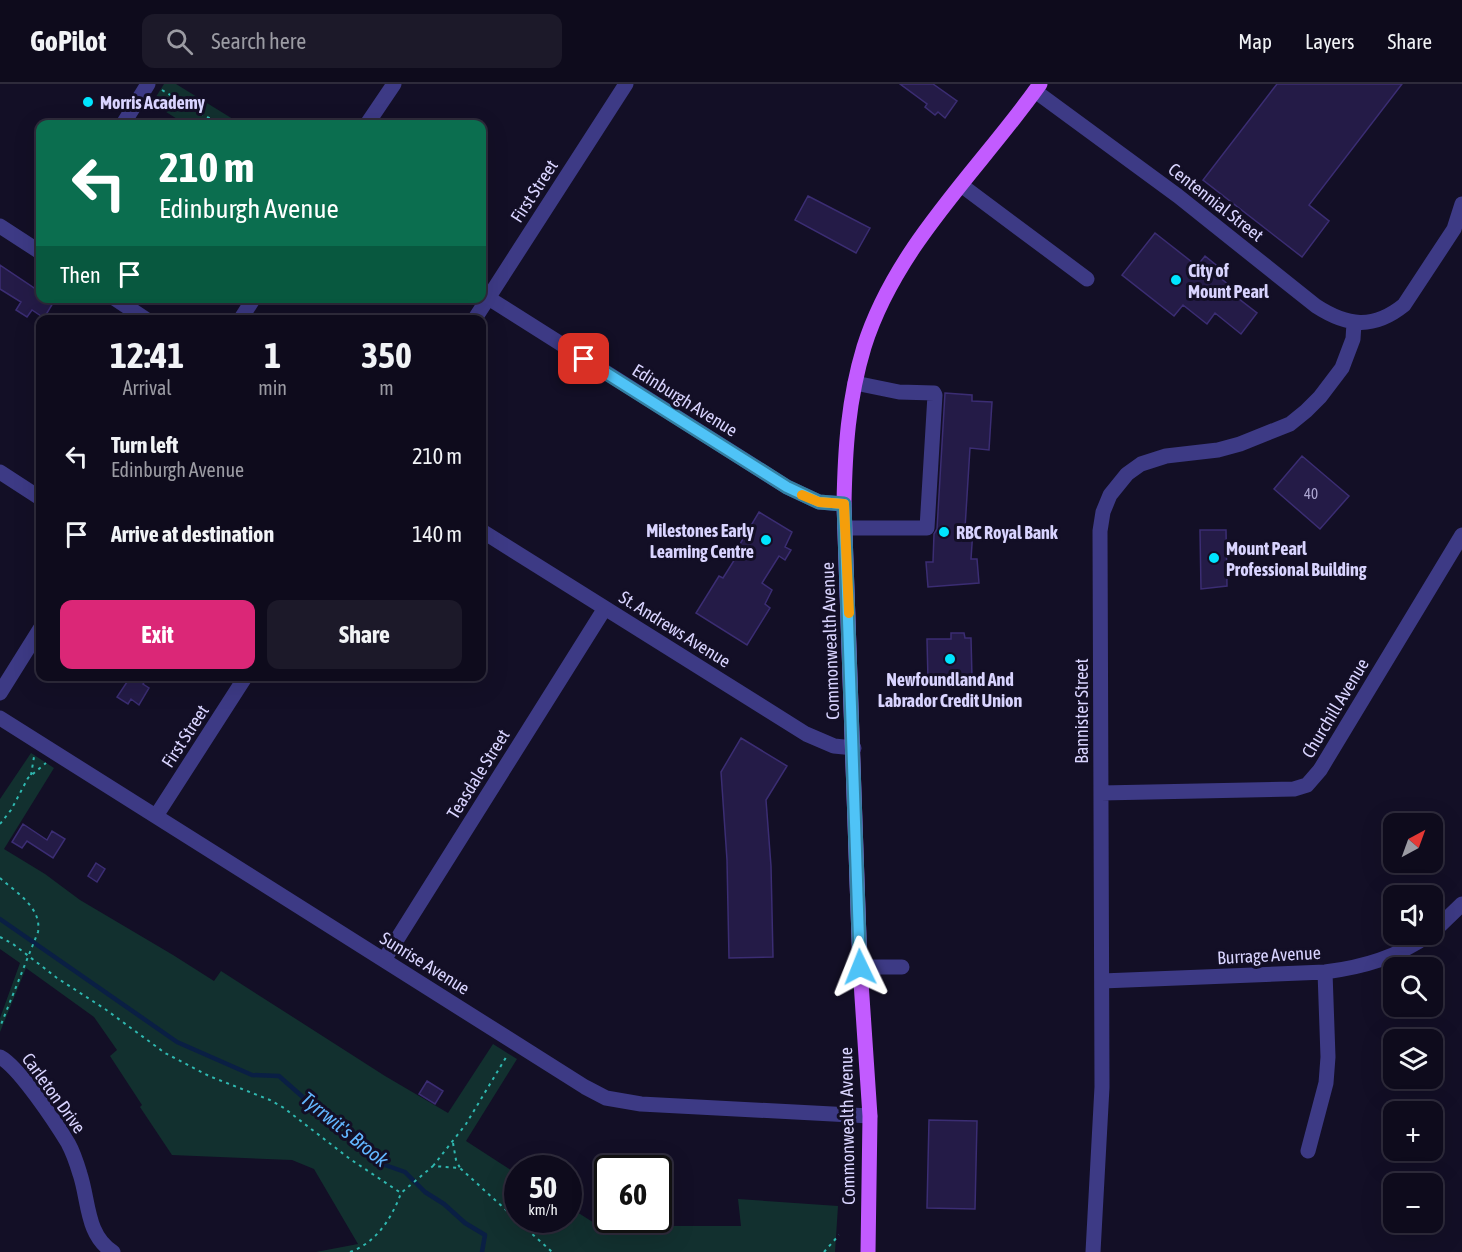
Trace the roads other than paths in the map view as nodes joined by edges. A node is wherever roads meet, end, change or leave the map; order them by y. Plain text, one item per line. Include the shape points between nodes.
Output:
1 (394, 84) edge
2 (626, 84) edge
3 (154, 86) edge
4 (1037, 88) edge
5 (126, 120) edge
6 (370, 120) edge
7 (961, 185) junction
8 (1462, 204) edge
9 (0, 226) edge
10 (36, 249) edge
11 (1087, 279) dead end
12 (486, 294) edge
13 (486, 297) edge
14 (122, 303) edge
15 (140, 315) edge
16 (1354, 323) junction
17 (855, 383) junction
18 (0, 472) edge
19 (36, 495) edge
20 (844, 504) junction
21 (845, 528) junction
22 (486, 534) edge
23 (1462, 535) edge
24 (605, 608) junction
25 (36, 635) edge
26 (243, 681) edge
27 (0, 693) edge
28 (0, 718) edge
29 (854, 748) junction
30 (1101, 793) junction
31 (156, 816) junction
32 (1462, 904) edge
33 (1443, 922) edge
34 (1414, 945) edge
35 (384, 960) junction
36 (860, 967) junction
37 (902, 967) dead end
38 (1325, 972) junction
39 (1102, 981) junction
40 (0, 1057) edge
41 (870, 1116) junction
42 (1308, 1151) dead end
43 (113, 1252) edge
44 (868, 1252) edge
45 (1093, 1252) edge

1 - 6 street
2 - 12 street, First Street
3 - 5 street
4 - 7 main road, Commonwealth Avenue
4 - 16 street, Centennial Street via 1316,306
7 - 11 street
7 - 17 main road, Commonwealth Avenue via 907,258 888,291 865,345
8 - 16 street via 1454,229 1404,305 1381,319
9 - 10 street
13 - 20 street, Edinburgh Avenue via 787,487 819,502
14 - 15 street
16 - 30 street, Bannister Street via 1353,339 1342,368 1320,397 1290,424 1230,447 1149,461 1127,474 1110,495 1100,531
17 - 20 main road, Commonwealth Avenue via 846,435
17 - 21 street via 935,395 927,528
18 - 19 street
20 - 21 main road, Commonwealth Avenue
21 - 29 main road, Commonwealth Avenue
22 - 24 street, St. Andrews Avenue
23 - 30 street, Churchill Avenue via 1320,770 1307,785 1294,789
24 - 29 street, St. Andrews Avenue via 806,734 834,746
24 - 35 street, Teasdale Street
25 - 27 street
26 - 31 street, First Street
28 - 31 street, Sunrise Avenue
29 - 36 main road, Commonwealth Avenue
30 - 39 street, Bannister Street
31 - 35 street, Sunrise Avenue
32 - 33 street, Burrage Avenue
34 - 38 street, Burrage Avenue via 1375,963
35 - 41 street, Sunrise Avenue via 596,1093 616,1101
36 - 37 street
36 - 41 main road, Commonwealth Avenue
38 - 39 street, Burrage Avenue
38 - 42 street via 1326,1083
39 - 45 street, Bannister Street via 1102,1119
40 - 43 street, Carleton Drive via 14,1067 69,1145 81,1176 92,1227
41 - 44 main road, Commonwealth Avenue

